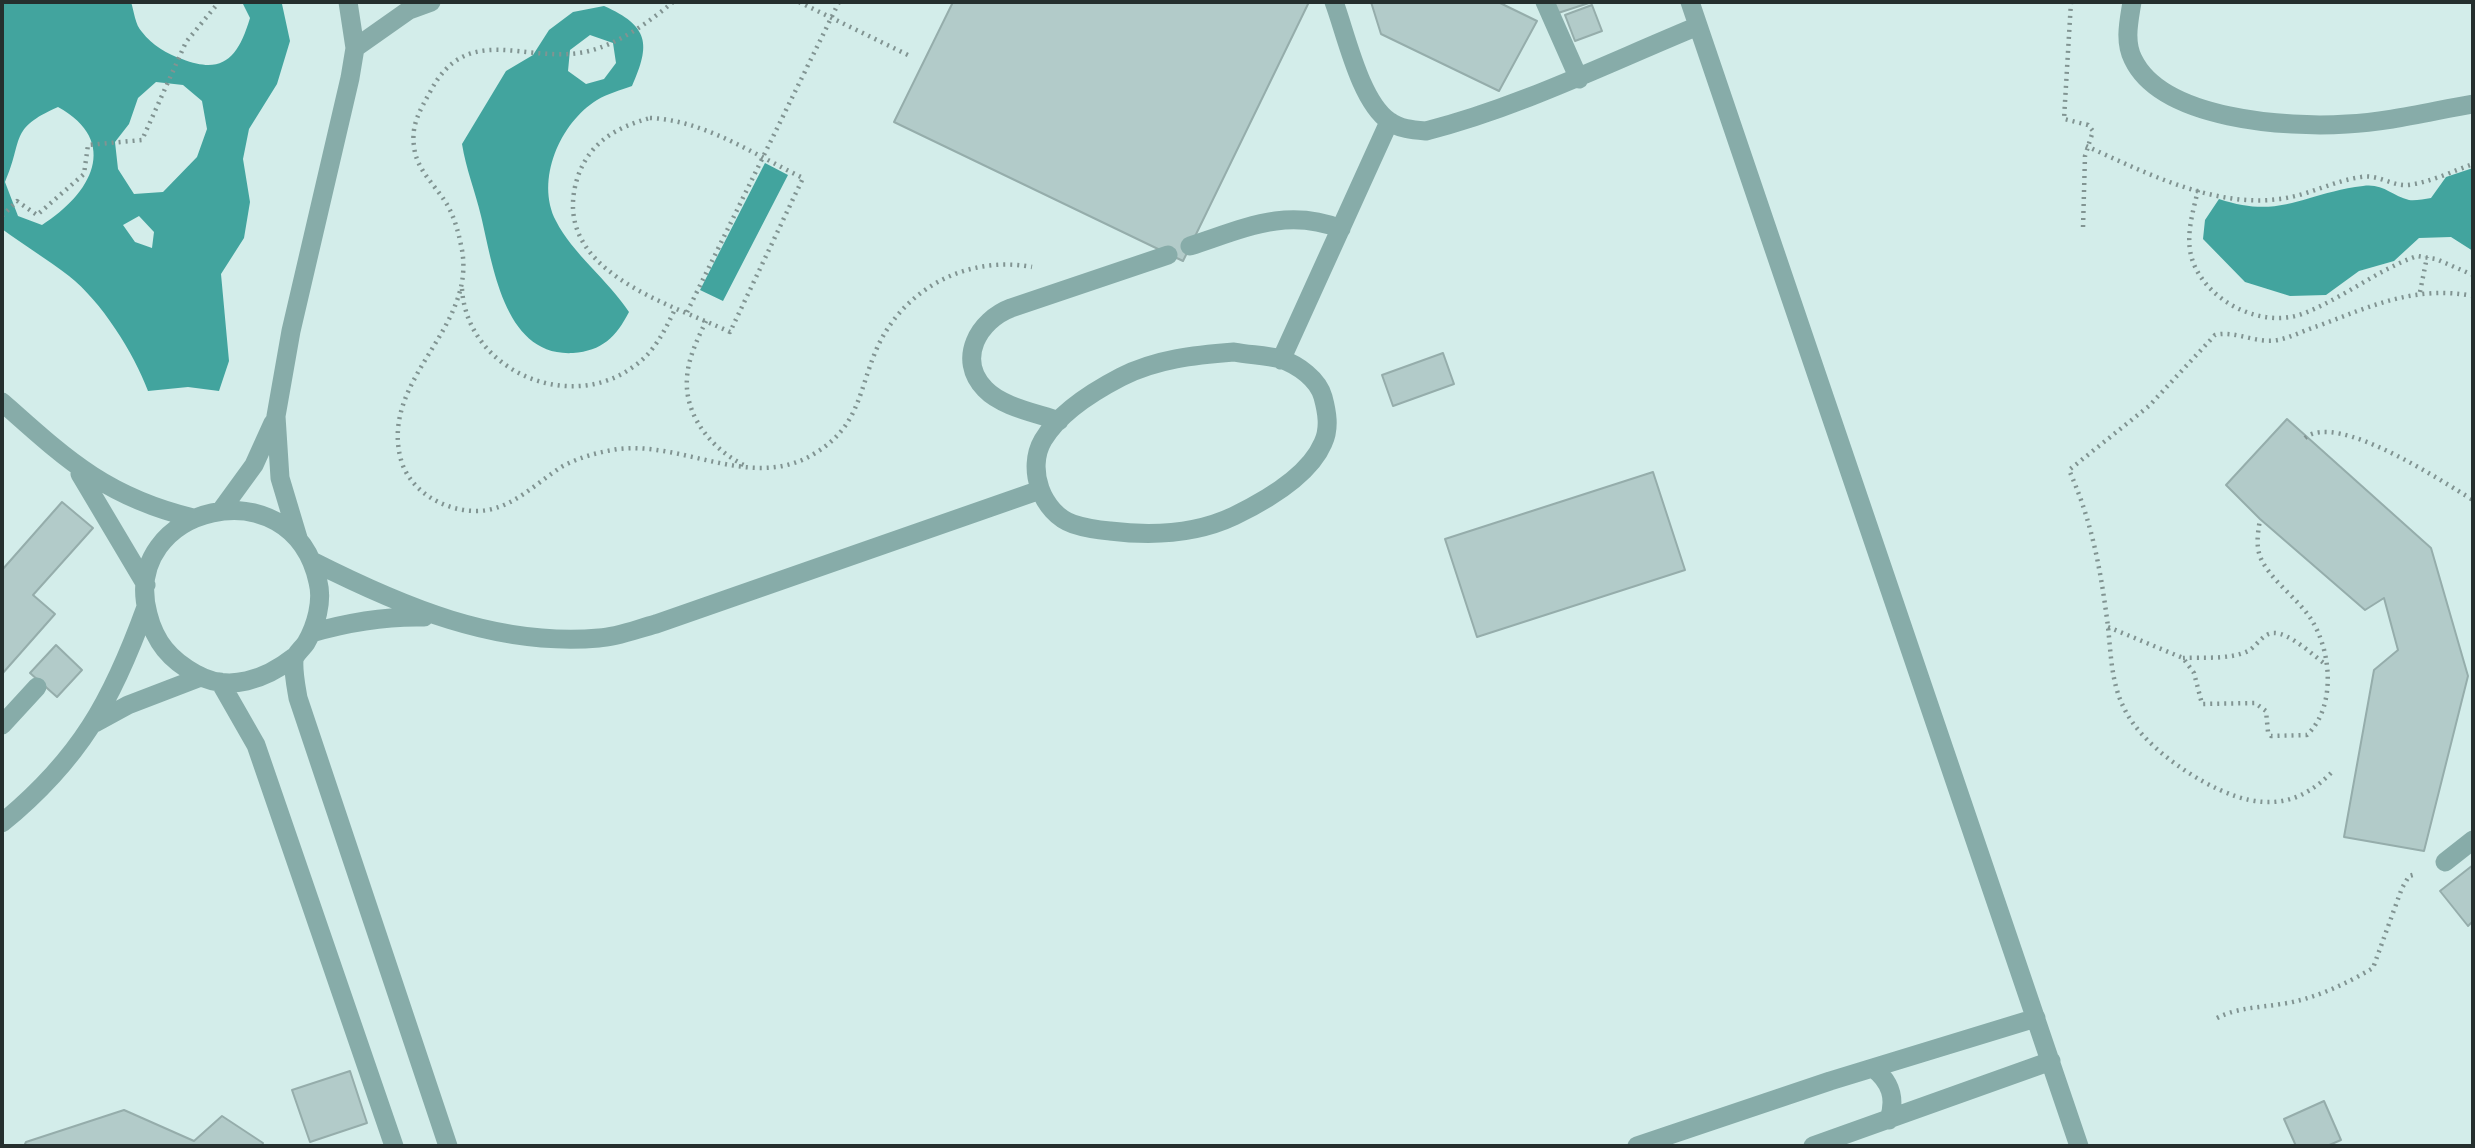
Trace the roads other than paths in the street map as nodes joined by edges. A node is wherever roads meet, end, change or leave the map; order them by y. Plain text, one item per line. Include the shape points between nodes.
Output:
1 (348, 2) edge
2 (431, 2) edge
3 (1334, 2) edge
4 (1545, 2) edge
5 (1690, 2) edge
6 (2132, 2) edge
7 (403, 6) edge
8 (1698, 26) junction
9 (355, 48) junction
10 (1579, 79) junction
11 (2473, 104) edge
12 (1389, 122) junction
13 (1341, 229) junction
14 (1190, 246) dead end
15 (1168, 255) dead end
16 (1282, 360) junction
17 (2, 402) edge
18 (276, 416) junction
19 (1059, 422) junction
20 (76, 467) junction
21 (1040, 490) junction
22 (222, 509) junction
23 (192, 518) junction
24 (298, 538) junction
25 (312, 561) junction
26 (146, 585) junction
27 (146, 607) junction
28 (436, 617) junction
29 (311, 634) junction
30 (294, 657) junction
31 (211, 680) junction
32 (37, 687) dead end
33 (94, 724) junction
34 (2, 725) edge
35 (2, 823) edge
36 (2473, 841) edge
37 (2445, 862) road end
38 (2036, 1018) junction
39 (2051, 1061) junction
40 (1872, 1068) junction
41 (1889, 1120) junction
42 (394, 1146) edge
43 (449, 1146) edge
44 (1637, 1146) edge
45 (1813, 1146) edge
46 (2079, 1146) edge

1 - 9 street
2 - 7 street
3 - 12 street via 1368,95
4 - 10 street
5 - 8 street
6 - 11 street via 2127,39 2143,75 2158,89 2217,112 2261,121 2349,124
7 - 9 street
8 - 10 street
8 - 38 street
9 - 18 street
10 - 12 street via 1426,131
12 - 13 street
13 - 14 street via 1313,220 1279,219
13 - 16 street
15 - 19 street via 995,314 978,334 971,358 985,389
16 - 19 street via 1234,352 1158,363 1100,390
16 - 21 street via 1306,371 1322,392 1328,417 1324,443 1308,464 1273,494 1232,517 1187,530 1140,534 1094,529 1071,524 1052,511
17 - 20 street
18 - 22 street via 254,465
18 - 24 street via 280,478
19 - 21 street via 1043,441 1036,466
20 - 23 street via 131,499
20 - 26 street
21 - 28 street via 656,624 601,638 545,639
22 - 23 street
22 - 24 street via 250,510 276,520
23 - 26 street via 170,535 153,558
24 - 25 street
25 - 28 street
25 - 29 street via 319,585
26 - 27 street
27 - 31 street via 164,650 180,666
27 - 33 street via 115,686
28 - 29 street via 381,617
29 - 30 street
30 - 31 street via 260,678
30 - 43 street via 304,720
31 - 33 street via 128,705
31 - 42 street via 256,745
32 - 34 street
33 - 35 street via 66,763
36 - 37 street
38 - 39 street
38 - 40 street
39 - 41 street
39 - 46 street
40 - 41 street via 1882,1075 1893,1097
40 - 44 street
41 - 45 street

